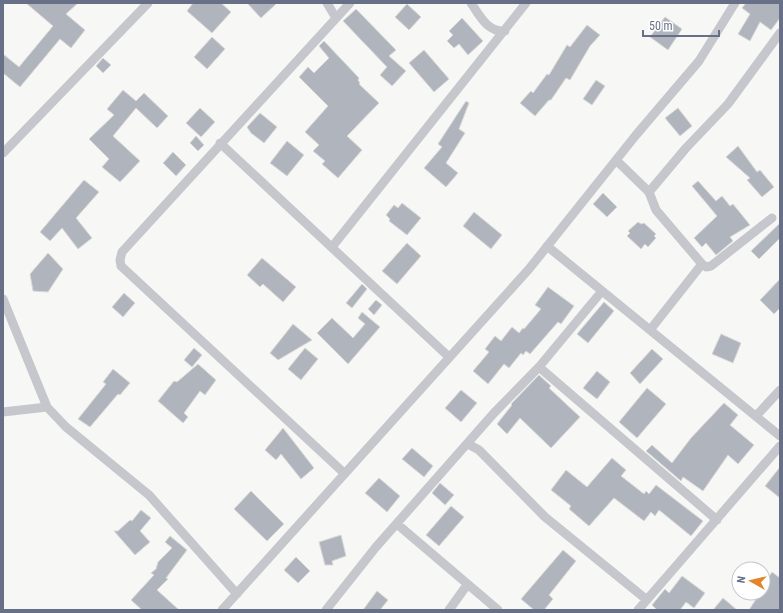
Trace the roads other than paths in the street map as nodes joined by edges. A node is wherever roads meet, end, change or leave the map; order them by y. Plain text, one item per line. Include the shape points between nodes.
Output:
1 (148, 3) edge
2 (327, 3) edge
3 (350, 3) edge
4 (471, 3) edge
5 (526, 3) edge
6 (735, 3) edge
7 (336, 18) junction
8 (505, 31) junction
9 (780, 33) edge
10 (220, 143) junction
11 (3, 153) edge
12 (616, 160) junction
13 (649, 192) junction
14 (772, 218) dead end
15 (547, 246) junction
16 (332, 247) junction
17 (702, 264) junction
18 (602, 291) junction
19 (3, 299) edge
20 (650, 330) junction
21 (449, 357) junction
22 (539, 367) junction
23 (780, 390) edge
24 (47, 407) junction
25 (3, 412) edge
26 (756, 416) junction
27 (780, 436) edge
28 (468, 444) junction
29 (780, 446) edge
30 (344, 473) junction
31 (717, 520) junction
32 (397, 524) junction
33 (467, 585) junction
34 (237, 594) junction
35 (647, 600) junction
36 (222, 610) edge
37 (326, 610) edge
38 (449, 610) edge
39 (498, 610) edge
40 (638, 610) edge

1 - 11 street
2 - 7 street
3 - 7 street
4 - 8 street via 492,29
5 - 8 street
6 - 12 street via 699,61
7 - 10 street
8 - 16 street
9 - 13 street via 728,104
10 - 16 street
10 - 30 street via 122,252 121,266
12 - 13 street
12 - 15 street
13 - 17 street via 656,210
14 - 17 street via 711,266 706,267
15 - 18 street
15 - 21 street
16 - 21 street
17 - 20 street
18 - 20 street
18 - 22 street
19 - 24 street
20 - 26 street
21 - 30 street
22 - 28 street
22 - 31 street
23 - 26 street
24 - 25 street
24 - 34 street via 66,427 149,495
26 - 27 street
28 - 32 street
28 - 35 street via 479,450 545,517
29 - 31 street
30 - 34 street
31 - 35 street
32 - 33 street
32 - 37 street
33 - 38 street
33 - 39 street
34 - 36 street
35 - 40 street

